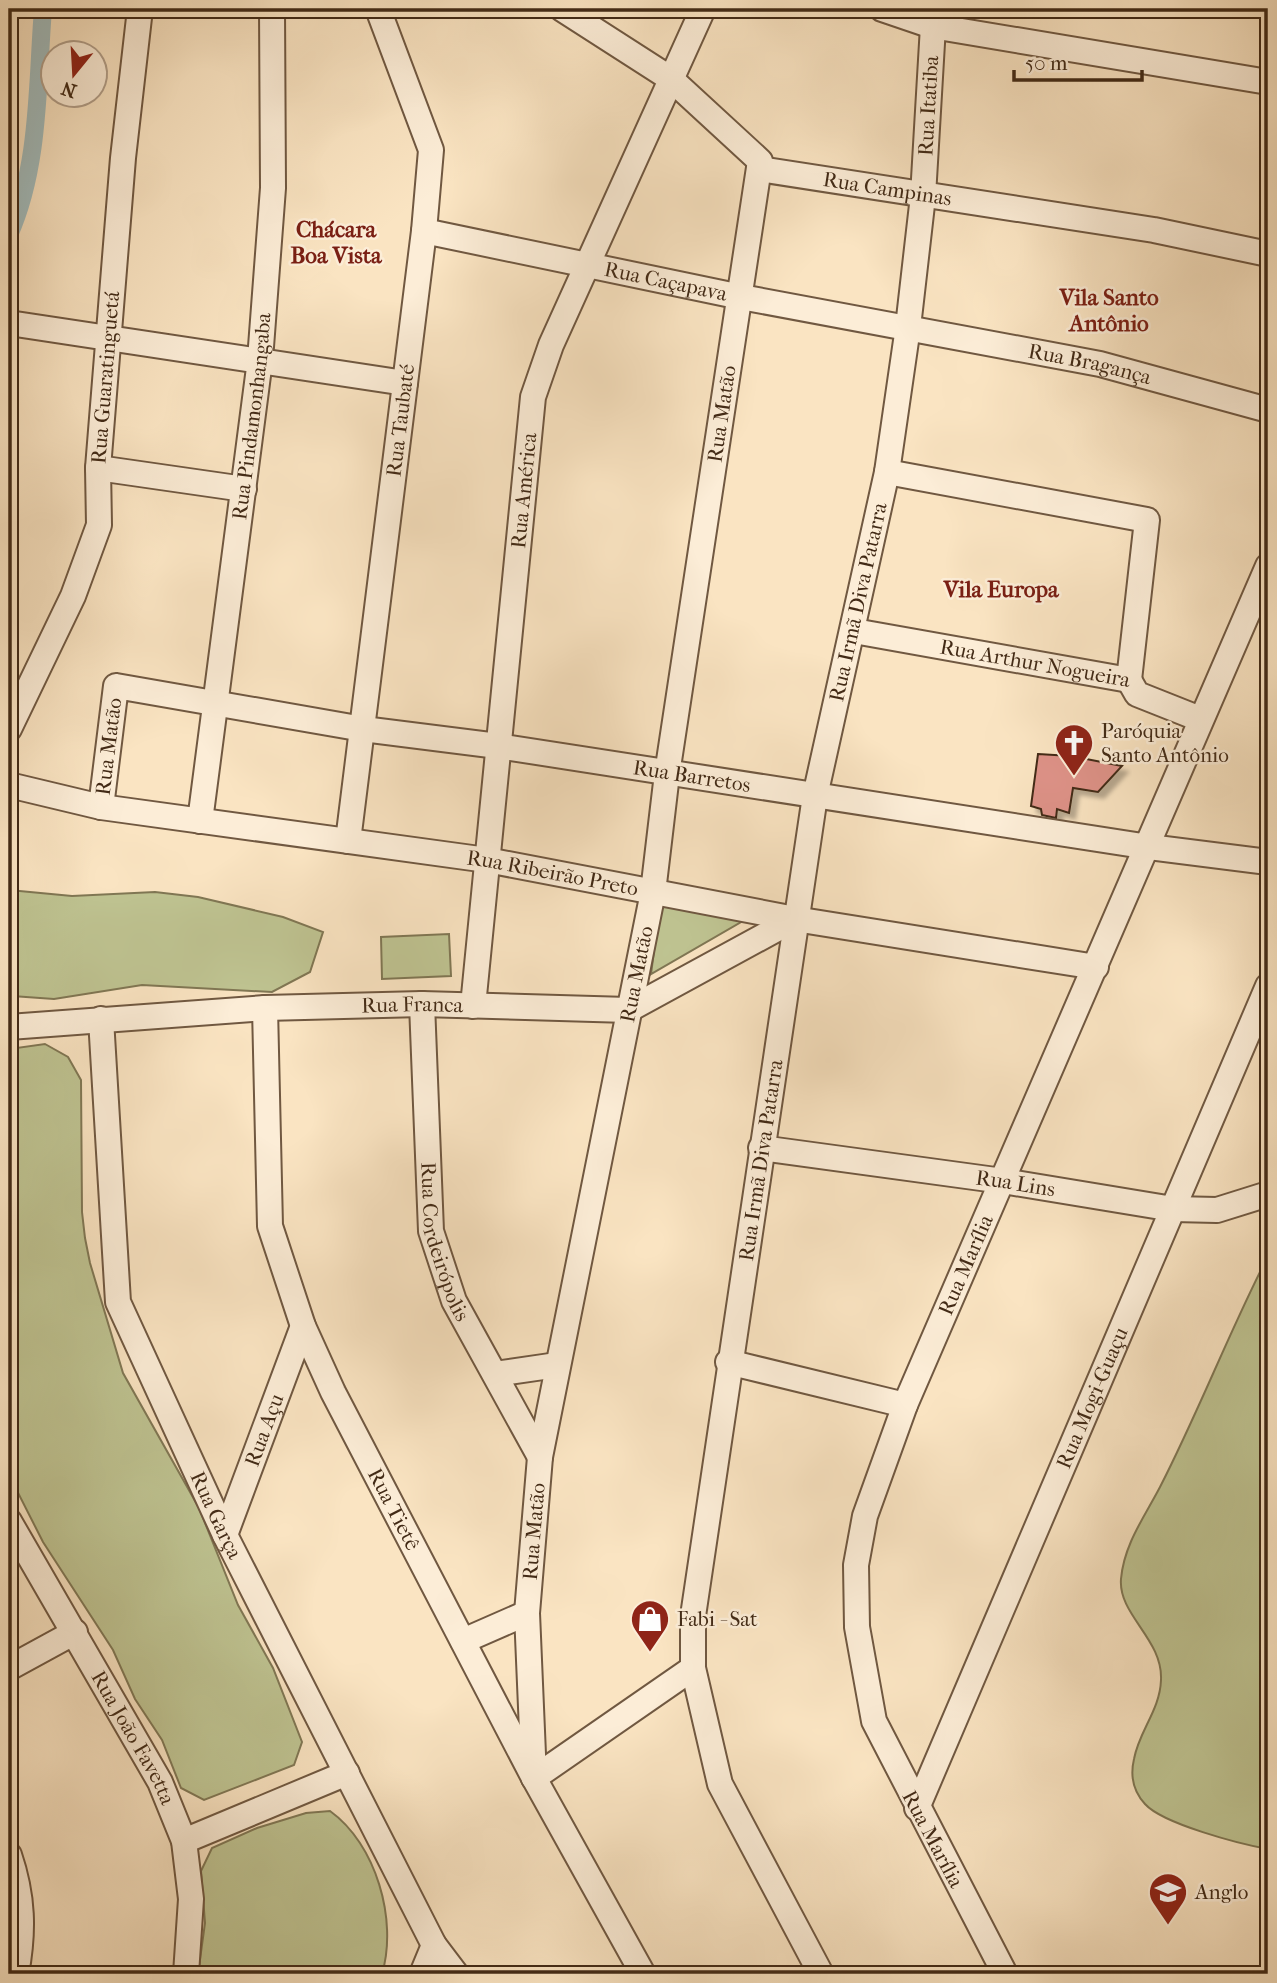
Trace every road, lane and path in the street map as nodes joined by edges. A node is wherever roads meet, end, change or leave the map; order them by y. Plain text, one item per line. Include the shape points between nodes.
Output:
1 (140, 9) edge
2 (272, 9) edge
3 (378, 9) edge
4 (562, 9) edge
5 (703, 9) edge
6 (882, 9) edge
7 (931, 15) edge
8 (671, 79) junction
9 (1268, 82) edge
10 (759, 169) junction
11 (923, 196) junction
12 (424, 231) junction
13 (1268, 254) edge
14 (588, 267) junction
15 (741, 297) junction
16 (9, 323) edge
17 (908, 327) junction
18 (108, 339) junction
19 (260, 360) junction
20 (405, 383) junction
21 (1268, 410) edge
22 (98, 468) junction
23 (887, 472) junction
24 (243, 489) junction
25 (1268, 566) edge
26 (854, 631) junction
27 (1129, 680) junction
28 (116, 686) joint
29 (214, 704) junction
30 (1200, 719) junction
31 (9, 729) edge
32 (363, 729) junction
33 (498, 746) junction
34 (667, 774) junction
35 (9, 785) edge
36 (815, 796) junction
37 (101, 807) junction
38 (200, 821) junction
39 (348, 841) junction
40 (1149, 847) junction
41 (486, 860) junction
42 (1268, 862) edge
43 (653, 892) junction
44 (795, 919) junction
45 (1096, 967) junction
46 (1268, 986) edge
47 (422, 1004) junction
48 (473, 1006) junction
49 (265, 1008) junction
50 (628, 1010) junction
51 (101, 1020) junction
52 (9, 1027) edge
53 (761, 1148) junction
54 (1003, 1181) junction
55 (1268, 1194) edge
56 (1173, 1209) junction
57 (303, 1326) junction
58 (728, 1362) junction
59 (557, 1365) junction
60 (495, 1374) junction
61 (905, 1405) junction
62 (540, 1457) junction
63 (9, 1521) edge
64 (225, 1535) junction
65 (527, 1614) junction
66 (75, 1632) junction
67 (463, 1641) junction
68 (9, 1668) edge
69 (693, 1668) junction
70 (347, 1773) junction
71 (534, 1778) junction
72 (916, 1808) junction
73 (184, 1841) junction
74 (9, 1855) edge
75 (434, 1945) junction
76 (16, 1974) edge
77 (187, 1974) edge
78 (422, 1974) edge
79 (456, 1974) edge
80 (643, 1974) edge
81 (821, 1974) edge
82 (1004, 1974) edge

1 - 18 street, Rua Guaratinguetá
2 - 19 street, Rua Pindamonhangaba via 272,188
3 - 12 street, Rua Taubaté via 431,150
4 - 8 street
5 - 8 street, Rua América
6 - 7 street
7 - 9 street
7 - 11 street, Rua Itatiba
8 - 10 street via 760,161
8 - 14 street, Rua América
10 - 11 street, Rua Campinas
10 - 15 street, Rua Matão
11 - 13 street, Rua Campinas via 1153,230
11 - 17 street, Rua Itatiba
12 - 14 street, Rua Caçapava
12 - 20 street, Rua Taubaté
14 - 15 street, Rua Caçapava
14 - 33 street, Rua América via 551,345 533,397
15 - 17 street, Rua Caçapava
15 - 34 street, Rua Matão
16 - 18 street
17 - 21 street, Rua Bragança via 1100,364
17 - 23 street, Rua Irmã Diva Patarra
18 - 19 street
18 - 22 street, Rua Guaratinguetá
19 - 20 street
19 - 24 street, Rua Pindamonhangaba
20 - 32 street, Rua Taubaté
22 - 24 street
22 - 31 street, Rua Guaratinguetá via 99,525 73,596
23 - 26 street, Rua Irmã Diva Patarra
23 - 27 street, Rua Arthur Nogueira via 1147,520
24 - 29 street, Rua Pindamonhangaba
25 - 30 street, Rua Marília
26 - 27 street, Rua Arthur Nogueira
26 - 36 street, Rua Irmã Diva Patarra
27 - 30 street via 1137,694
28 - 29 street, Rua Barretos
28 - 37 street, Rua Matão
29 - 32 street, Rua Barretos
29 - 38 street, Rua Pindamonhangaba
30 - 40 street, Rua Marília
32 - 33 street, Rua Barretos
32 - 39 street, Rua Taubaté
33 - 34 street, Rua Barretos
33 - 41 street, Rua América
34 - 36 street, Rua Barretos
34 - 43 street, Rua Matão
35 - 37 street, Rua Ribeirão Preto
36 - 40 street, Rua Barretos
36 - 44 street, Rua Irmã Diva Patarra
37 - 38 street, Rua Ribeirão Preto
38 - 39 street, Rua Ribeirão Preto
39 - 41 street, Rua Ribeirão Preto
40 - 42 street, Rua Barretos
40 - 45 street, Rua Marília
41 - 43 street, Rua Ribeirão Preto
41 - 48 street, Rua América
43 - 44 street, Rua Ribeirão Preto
43 - 50 street, Rua Matão
44 - 45 street, Rua Ribeirão Preto
44 - 50 street
44 - 53 street, Rua Irmã Diva Patarra
45 - 54 street, Rua Marília
46 - 56 street, Rua Mogi-Guaçu
47 - 48 street, Rua Franca
47 - 49 street, Rua Franca
47 - 60 street, Rua Cordeirópolis via 431,1231 454,1301
48 - 50 street, Rua Franca
49 - 51 street, Rua Franca
49 - 57 street, Rua Tietê via 270,1226
50 - 59 street, Rua Matão
51 - 52 street, Rua Franca
51 - 64 street, Rua Garça via 118,1302
53 - 54 street, Rua Lins
53 - 58 street, Rua Irmã Diva Patarra
54 - 56 street, Rua Lins
54 - 61 street, Rua Marília
55 - 56 street, Rua Lins via 1217,1210
56 - 72 street, Rua Mogi-Guaçu
57 - 64 street, Rua Açu
57 - 67 street, Rua Tietê
58 - 61 street
58 - 69 street, Rua Irmã Diva Patarra via 693,1616
59 - 60 street
59 - 62 street, Rua Matão
60 - 62 street, Rua Cordeirópolis
61 - 72 street, Rua Marília via 865,1516 856,1565 857,1627 874,1721
62 - 65 street, Rua Matão
63 - 66 street, Rua João Favetta
64 - 70 street, Rua Garça
65 - 67 street
65 - 71 street, Rua Matão
66 - 68 street
66 - 73 street, Rua João Favetta via 160,1782
67 - 71 street, Rua Tietê
69 - 71 street
69 - 81 street, Rua Irmã Diva Patarra via 720,1784
70 - 73 street
70 - 75 street, Rua Garça
71 - 80 street, Rua Tietê
72 - 82 street, Rua Marília
73 - 77 street, Rua João Favetta via 191,1899
74 - 76 street via 21,1896 23,1935
75 - 78 street
75 - 79 street, Rua Garça

